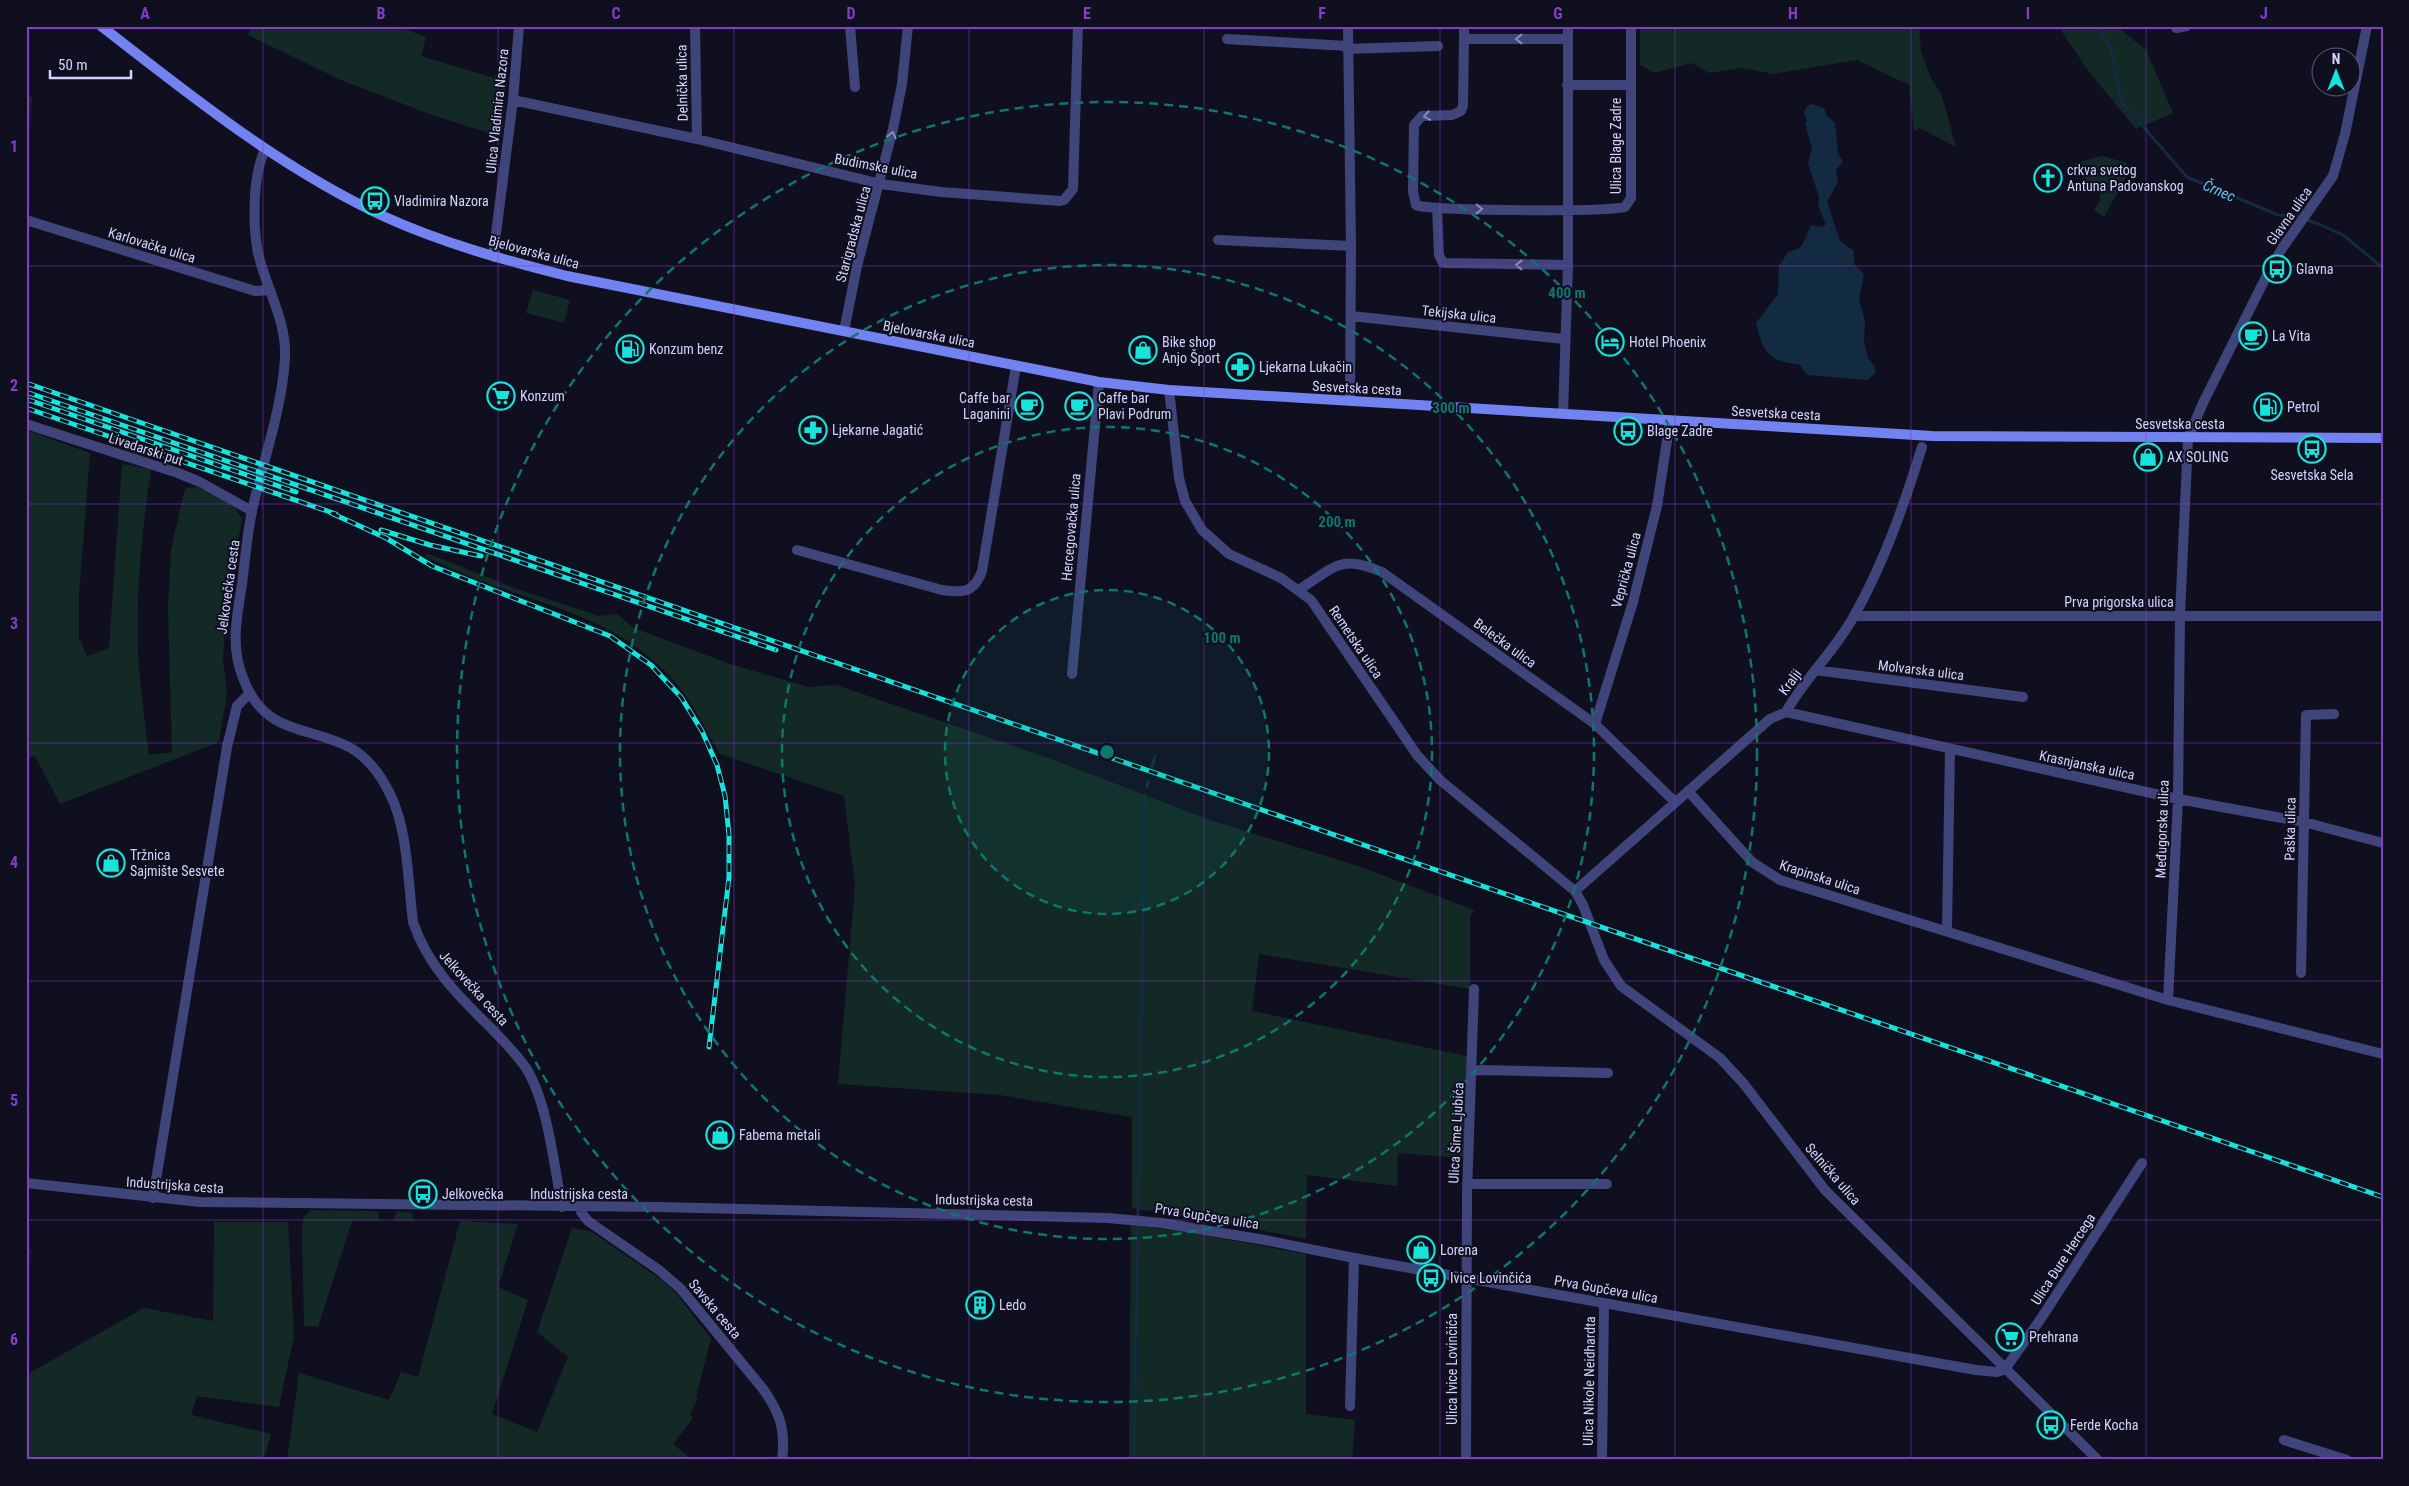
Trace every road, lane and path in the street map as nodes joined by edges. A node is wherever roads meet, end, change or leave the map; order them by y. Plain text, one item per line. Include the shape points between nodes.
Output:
1 (101, 26) edge
2 (519, 26) edge
3 (695, 26) edge
4 (850, 26) edge
5 (908, 26) edge
6 (1078, 26) edge
7 (1348, 26) edge
8 (1464, 26) edge
9 (1568, 26) edge
10 (1631, 26) edge
11 (2187, 26) edge
12 (2367, 26) edge
13 (2176, 28) dead end
14 (1227, 39) dead end
15 (1464, 39) junction
16 (1568, 39) junction
17 (1438, 46) dead end
18 (1347, 47) junction
19 (1567, 85) junction
20 (1630, 85) junction
21 (855, 87) dead end
22 (513, 100) junction
23 (697, 139) junction
24 (265, 150) junction
25 (881, 184) junction
26 (1437, 208) junction
27 (1567, 210) junction
28 (26, 220) edge
29 (1218, 240) dead end
30 (1352, 246) junction
31 (495, 257) junction
32 (1568, 265) junction
33 (270, 290) junction
34 (1352, 316) junction
35 (844, 331) junction
36 (1564, 339) junction
37 (1016, 366) junction
38 (1099, 382) junction
39 (1169, 390) junction
40 (1350, 401) junction
41 (1563, 414) junction
42 (1670, 421) junction
43 (26, 424) edge
44 (2188, 438) junction
45 (2383, 438) edge
46 (1922, 447) dead end
47 (252, 511) junction
48 (797, 550) dead end
49 (1300, 589) junction
50 (1854, 616) junction
51 (2180, 616) junction
52 (2383, 616) edge
53 (1815, 670) junction
54 (1072, 674) dead end
55 (250, 692) junction
56 (2023, 697) dead end
57 (1786, 712) junction
58 (2334, 714) dead end
59 (1595, 724) junction
60 (1950, 749) junction
61 (1688, 790) junction
62 (2178, 799) junction
63 (1675, 802) junction
64 (2304, 822) junction
65 (2383, 843) edge
66 (1575, 891) junction
67 (1946, 930) junction
68 (2300, 973) dead end
69 (1474, 989) dead end
70 (2168, 1000) junction
71 (2383, 1054) edge
72 (1472, 1072) junction
73 (1608, 1073) dead end
74 (2142, 1163) dead end
75 (26, 1183) edge
76 (1467, 1184) junction
77 (1607, 1184) dead end
78 (153, 1198) junction
79 (562, 1208) junction
80 (580, 1208) junction
81 (1137, 1220) joint
82 (1354, 1258) junction
83 (1466, 1278) junction
84 (1604, 1303) junction
85 (2005, 1369) junction
86 (1350, 1406) dead end
87 (2284, 1440) dead end
88 (2096, 1459) edge
89 (782, 1460) edge
90 (1466, 1460) edge
91 (1602, 1460) edge
92 (2347, 1460) edge

1 - 24 main road, Bjelovarska ulica
2 - 22 street, Ulica Vladimira Nazora
3 - 23 street, Delnička ulica
4 - 21 street
25 -> 5 street, Starigradska ulica via 902,84
6 - 25 street, Budimska ulica via 1073,189 1064,200 941,192
7 - 18 street
8 - 15 street, Ulica Blage Zadre
9 - 16 street
10 - 20 street, Ulica Blage Zadre
11 - 13 street
12 - 44 street, Glavna ulica via 2337,165 2324,191 2270,269
14 - 18 street
16 -> 15 street
15 -> 26 street, Ulica Blage Zadre via 1461,111 1452,115 1422,116 1414,125 1414,201 1421,207
16 - 19 street
17 - 18 street
18 - 30 street
19 - 20 street, Ulica Blage Zadre
19 - 27 street
20 - 27 street, Ulica Blage Zadre via 1629,203 1619,209
22 - 23 street, Budimska ulica
22 - 31 street, Ulica Vladimira Nazora
23 - 25 street, Budimska ulica
24 - 31 main road, Bjelovarska ulica via 384,216
24 - 33 street, Jelkovečka cesta via 257,177 254,216 258,254
25 - 35 street, Starigradska ulica
26 -> 27 street, Ulica Blage Zadre
32 -> 26 street via 1443,263 1439,255
27 - 32 street
28 - 33 street, Karlovačka ulica via 255,291
29 - 30 street
30 - 34 street
31 - 35 main road, Bjelovarska ulica via 610,285
32 - 36 street
33 - 47 street, Jelkovečka cesta via 282,328 284,385
34 - 36 street, Tekijska ulica
34 - 40 street
35 - 37 main road, Bjelovarska ulica
36 - 41 street
37 - 38 main road, Bjelovarska ulica
37 - 48 street via 982,571 969,591 942,590
38 - 39 main road, Bjelovarska ulica
38 - 54 street, Hercegovačka ulica
39 - 40 main road, Sesvetska cesta
39 - 49 street, Remetska ulica via 1179,478 1192,517 1211,540 1229,554
40 - 41 main road, Sesvetska cesta
41 - 42 main road, Sesvetska cesta
42 - 44 main road, Sesvetska cesta via 1974,438
42 - 59 street, Veprička ulica via 1658,506 1633,602
43 - 47 street, Livadarski put via 178,473
44 - 45 main road, Sesvetska cesta
44 - 51 street, Međugorska ulica
46 - 50 street, Kralji via 1899,521
47 - 55 street, Jelkovečka cesta via 234,627 239,667
49 - 59 street, Belečka ulica via 1340,564 1350,562 1382,572
49 - 66 street, Remetska ulica via 1312,600 1417,755 1440,780
50 - 51 street, Prva prigorska ulica
50 - 53 street, Kralji via 1835,647
51 - 52 street, Prva prigorska ulica
51 - 62 street, Međugorska ulica
53 - 56 street, Molvarska ulica
53 - 57 street, Kralji
55 - 78 street via 237,706 227,747
55 - 79 street, Jelkovečka cesta via 281,724 347,746 360,754 372,764 390,793 397,811 418,937 442,976 511,1049 530,1075 542,1108
57 - 60 street, Krasnjanska ulica
57 - 61 street, Kralji via 1770,719
58 - 64 street, Paška ulica via 2306,715
59 - 63 street, Belečka ulica
60 - 62 street, Krasnjanska ulica
60 - 67 street
61 - 63 street, Kralji
61 - 67 street, Krapinska ulica via 1764,872 1780,880
62 - 64 street, Krasnjanska ulica
62 - 70 street, Međugorska ulica
63 - 66 street, Kralji
64 - 65 street, Krasnjanska ulica
64 - 68 street, Paška ulica
66 - 85 street, Selnička ulica via 1604,960 1621,986 1707,1047 1733,1071 1825,1190
67 - 70 street, Krapinska ulica
69 - 72 street, Ulica Šime Ljubića
70 - 71 street
72 - 73 street
72 - 76 street, Ulica Šime Ljubića
74 - 85 street, Ulica Đure Hercega
75 - 78 street, Industrijska cesta
76 - 77 street
76 - 83 street, Ulica Šime Ljubića
78 - 79 street, Industrijska cesta
79 - 80 street, Industrijska cesta
80 - 81 street, Industrijska cesta via 876,1211
80 - 89 street, Savska cesta via 588,1221 681,1288 763,1388 775,1405 783,1426
81 - 82 street, Prva Gupčeva ulica
82 - 83 street, Prva Gupčeva ulica
82 - 86 street
83 - 84 street, Prva Gupčeva ulica
83 - 90 street, Ulica Ivice Lovinčića
84 - 85 street, Prva Gupčeva ulica via 1975,1370 1996,1372
84 - 91 street, Ulica Nikole Neidhardta
85 - 88 street, Selnička ulica
87 - 92 street

